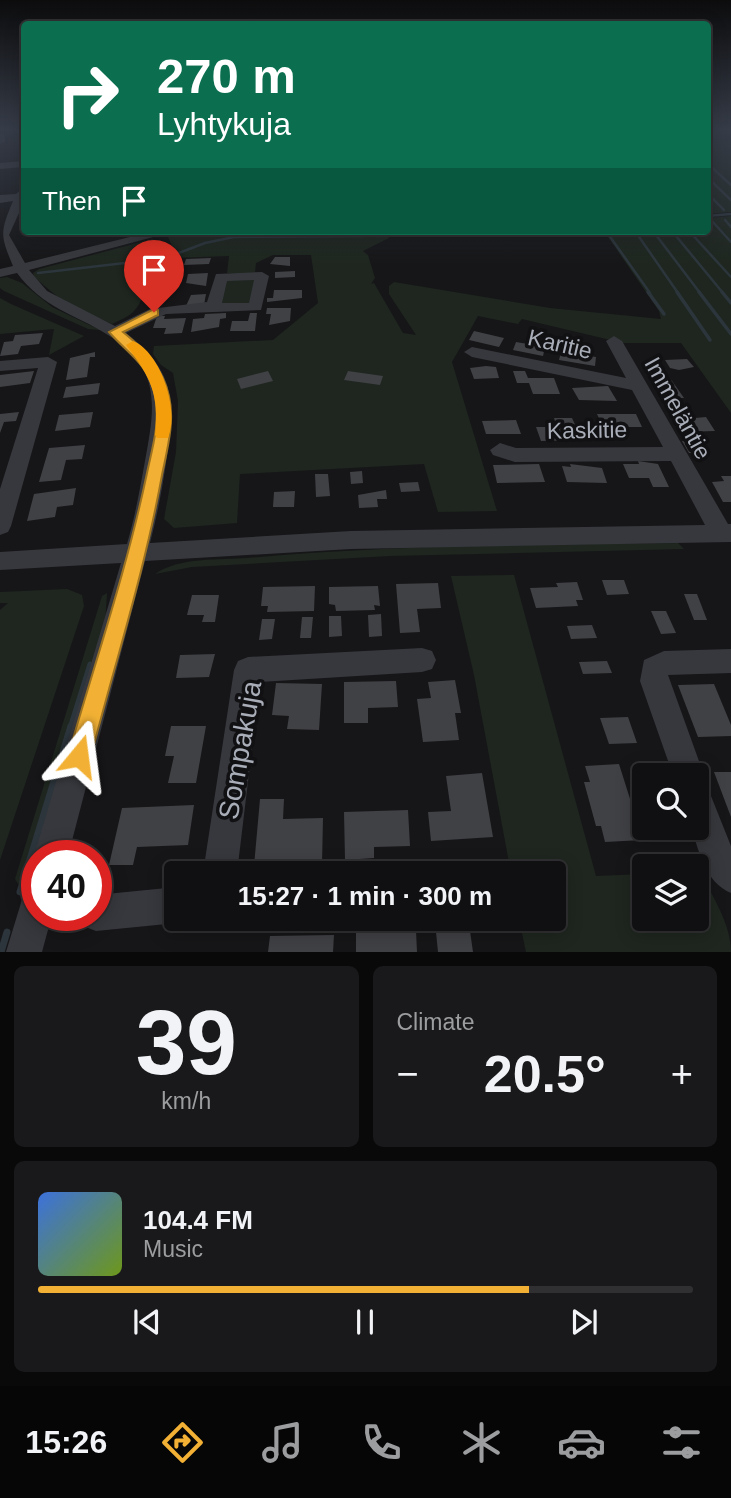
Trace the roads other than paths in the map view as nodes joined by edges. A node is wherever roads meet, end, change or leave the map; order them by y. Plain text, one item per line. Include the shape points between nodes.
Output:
1 (21, 196) edge
2 (0, 199) edge
3 (21, 200) edge
4 (1, 235) edge
5 (154, 235) edge
6 (21, 268) junction
7 (0, 273) edge
8 (213, 309) dead end
9 (115, 332) junction
10 (614, 341) dead end
11 (472, 352) dead end
12 (0, 366) edge
13 (636, 385) junction
14 (500, 450) dead end
15 (675, 454) junction
16 (0, 526) edge
17 (726, 533) edge
18 (135, 554) junction
19 (0, 561) edge
20 (422, 660) dead end
21 (731, 662) edge
22 (684, 763) edge
23 (709, 832) edge
24 (55, 840) edge
25 (222, 861) edge
26 (731, 876) edge
27 (164, 906) edge
28 (112, 911) edge
29 (30, 931) edge
30 (24, 952) edge

1 - 2 street
3 - 4 street
4 - 6 street
5 - 6 street
6 - 7 street
6 - 9 street via 48,298
8 - 9 street via 157,311
9 - 18 street via 150,366 164,410 148,509
10 - 13 street, Immeläntie
11 - 13 street, Karitie
12 - 16 street via 48,362
13 - 15 street, Immeläntie
14 - 15 street, Kaskitie via 515,455
15 - 17 street, Immeläntie
17 - 18 street via 351,540
18 - 19 street
18 - 24 street
20 - 25 street, Sompakuja via 248,670
21 - 22 street via 664,663 654,669 654,681
23 - 26 street via 721,864
27 - 28 street
29 - 30 street

